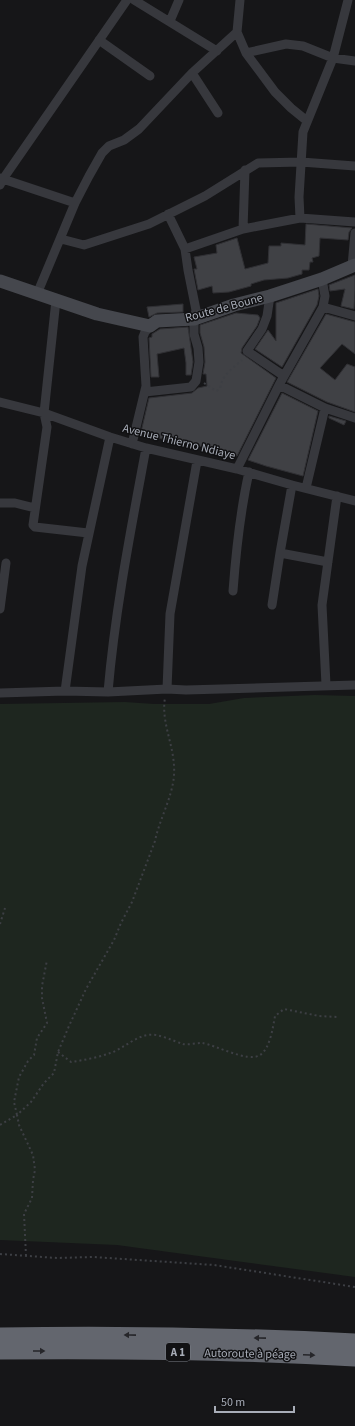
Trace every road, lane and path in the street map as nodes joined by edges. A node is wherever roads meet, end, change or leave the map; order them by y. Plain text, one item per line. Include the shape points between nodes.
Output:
1 (127, 0) edge
2 (134, 0) edge
3 (180, 0) edge
4 (240, 0) edge
5 (350, 2) edge
6 (170, 21) junction
7 (237, 32) junction
8 (99, 40) junction
9 (217, 51) junction
10 (246, 53) junction
11 (333, 58) junction
12 (355, 61) edge
13 (192, 73) junction
14 (150, 76) dead end
15 (218, 113) dead end
16 (307, 121) junction
17 (301, 162) junction
18 (355, 166) edge
19 (245, 170) junction
20 (1, 181) edge
21 (75, 203) junction
22 (168, 214) junction
23 (300, 218) junction
24 (355, 222) edge
25 (242, 229) junction
26 (355, 233) edge
27 (60, 239) junction
28 (185, 249) junction
29 (354, 266) edge
30 (322, 278) junction
31 (0, 282) edge
32 (38, 294) junction
33 (270, 296) junction
34 (56, 300) junction
35 (323, 307) junction
36 (355, 316) edge
37 (194, 319) junction
38 (150, 326) junction
39 (249, 354) junction
40 (284, 376) junction
41 (196, 381) junction
42 (279, 385) junction
43 (145, 392) junction
44 (0, 402) edge
45 (325, 408) junction
46 (44, 413) junction
47 (355, 418) edge
48 (110, 437) junction
49 (132, 444) junction
50 (146, 448) junction
51 (197, 461) junction
52 (237, 469) junction
53 (249, 472) junction
54 (292, 485) junction
55 (306, 488) junction
56 (337, 496) junction
57 (355, 499) edge
58 (0, 503) edge
59 (35, 508) junction
60 (88, 533) junction
61 (280, 553) junction
62 (328, 562) junction
63 (6, 563) dead end
64 (233, 591) dead end
65 (272, 605) dead end
66 (0, 609) edge
67 (326, 685) junction
68 (355, 685) edge
69 (167, 689) junction
70 (65, 691) junction
71 (108, 692) junction
72 (0, 693) edge
73 (5, 908) dead end
74 (0, 924) edge
75 (47, 960) dead end
76 (338, 1017) dead end
77 (58, 1052) junction
78 (17, 1115) junction
79 (0, 1125) edge
80 (0, 1254) edge
81 (26, 1256) junction
82 (355, 1287) edge
83 (0, 1336) edge
84 (355, 1342) edge
85 (0, 1351) edge
86 (355, 1358) edge

1 - 8 street
2 - 6 street
3 - 6 street
4 - 7 street
5 - 11 street
6 - 9 street
7 - 9 street
7 - 10 street
8 - 14 street
8 - 20 street
9 - 13 street
10 - 11 street via 286,44 303,46
10 - 16 street via 275,92
11 - 12 street
11 - 16 street
13 - 15 street
13 - 21 street via 139,129 124,140 109,146 102,153
16 - 17 street
17 - 18 street
17 - 19 street via 263,162
17 - 23 street
19 - 22 street via 205,196
19 - 25 street
20 - 21 street
21 - 27 street
22 - 27 street via 149,224 84,245
22 - 28 street
23 - 24 street
23 - 25 street
25 - 28 street
26 - 29 street
27 - 32 street
28 - 37 street via 196,310
29 - 30 street, Route de Boune
30 - 33 street, Route de Boune
30 - 35 street via 325,296
31 - 32 street, Route de Boune
32 - 34 street, Route de Boune
33 - 37 street, Route de Boune
33 - 39 street via 267,316 262,329 247,351
34 - 38 street, Route de Boune via 97,314
34 - 46 street
35 - 36 street
35 - 40 street
37 - 38 street, Route de Boune via 158,321
37 - 41 street via 194,334 200,362
38 - 43 street via 144,332
39 - 40 street
39 - 41 path via 225,375 220,389 216,391 200,380
40 - 42 street
41 - 43 street via 191,387
42 - 45 street
42 - 52 street
43 - 49 street
44 - 46 street, Avenue Thierno Ndiaye
45 - 47 street
45 - 55 street
46 - 48 street, Avenue Thierno Ndiaye
46 - 59 street via 47,427
48 - 49 street, Avenue Thierno Ndiaye
48 - 60 street
49 - 50 street, Avenue Thierno Ndiaye
50 - 51 street, Avenue Thierno Ndiaye
50 - 71 street via 124,569
51 - 52 street, Avenue Thierno Ndiaye
51 - 69 street via 170,614
52 - 53 street, Avenue Thierno Ndiaye
53 - 54 street, Avenue Thierno Ndiaye
53 - 64 street via 242,500
54 - 55 street, Avenue Thierno Ndiaye
54 - 61 street
55 - 56 street, Avenue Thierno Ndiaye
56 - 57 street, Avenue Thierno Ndiaye
56 - 62 street
58 - 59 street via 15,503
59 - 60 street via 32,525 35,527
60 - 70 street
61 - 62 street
61 - 65 street
62 - 67 street via 322,605
63 - 66 street
67 - 68 street
67 - 69 street
69 - 71 street
69 - 77 path via 163,709 174,766 168,801 132,902 86,989
70 - 71 street
70 - 72 street
73 - 74 path
75 - 78 path via 42,986 46,1023 38,1038 34,1055 19,1077 14,1102
76 - 77 path via 284,1009 275,1016 268,1045 261,1055 252,1058 202,1043 186,1044 156,1035 133,1040 113,1052 88,1060 71,1062
77 - 78 path via 54,1073
78 - 79 path
78 - 81 path via 18,1125 32,1155 35,1170 32,1198 24,1214
80 - 81 path
81 - 82 path via 214,1264
84 -> 83 highway, A 1 via 186,1336
85 -> 86 highway, Autoroute à péage / A 1 via 88,1350

